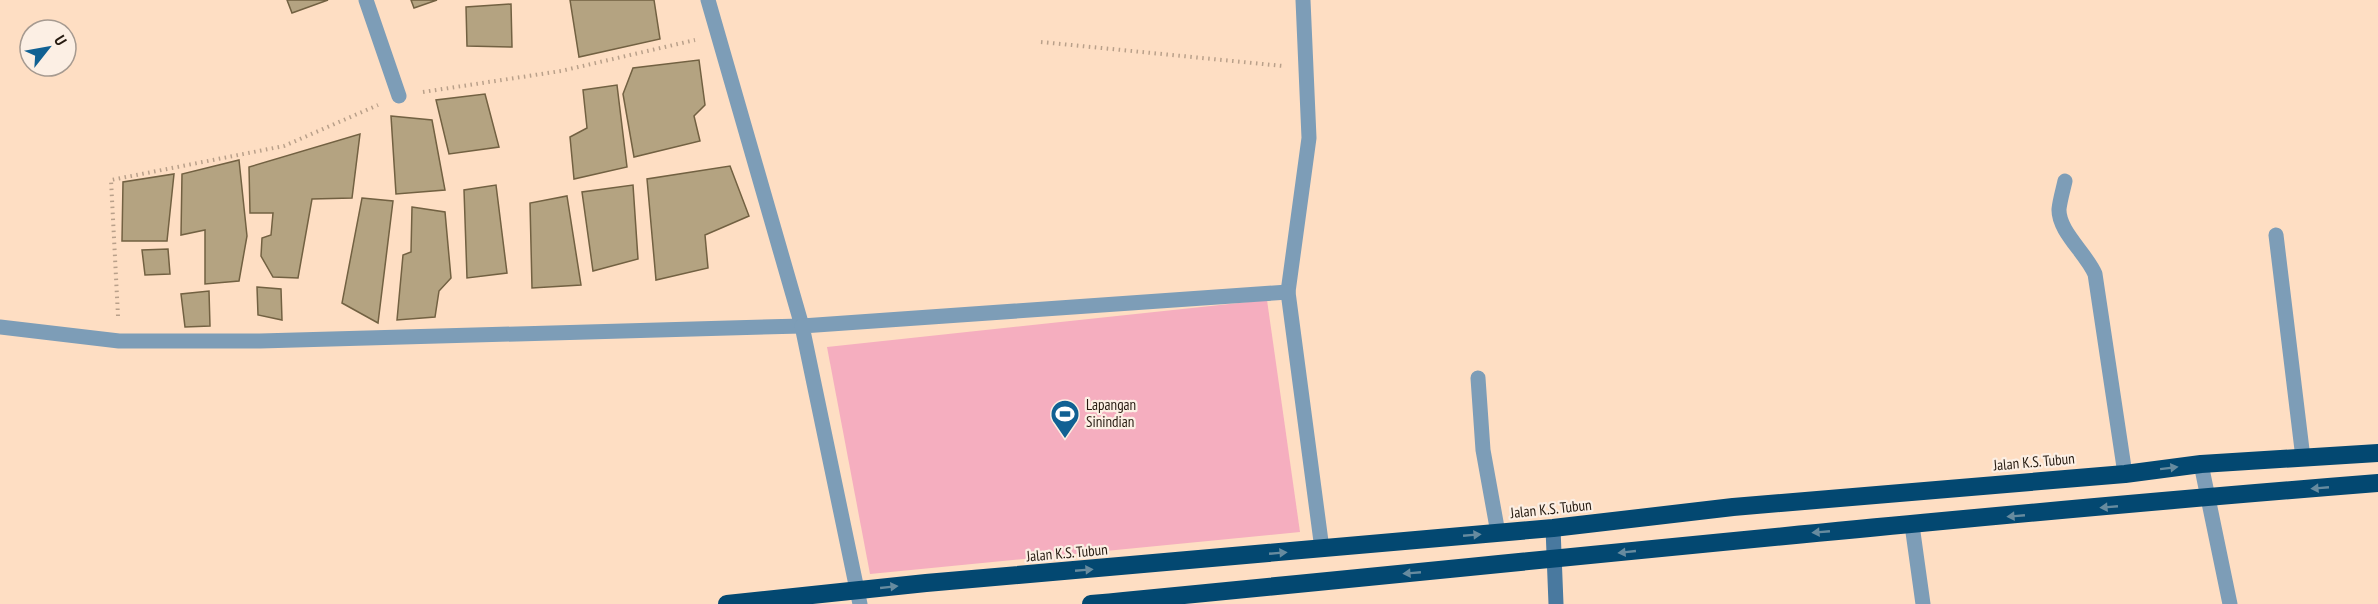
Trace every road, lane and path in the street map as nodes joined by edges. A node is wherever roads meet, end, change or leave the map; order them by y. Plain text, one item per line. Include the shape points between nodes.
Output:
1 (366, 0) edge
2 (708, 0) edge
3 (1303, 0) edge
4 (719, 34) junction
5 (1041, 42) dead end
6 (1308, 69) junction
7 (399, 96) junction
8 (2065, 181) dead end
9 (2276, 235) dead end
10 (1288, 292) junction
11 (802, 326) junction
12 (0, 327) edge
13 (119, 341) junction
14 (1478, 378) dead end
15 (2378, 453) edge
16 (2303, 458) junction
17 (2201, 464) junction
18 (2118, 474) junction
19 (2378, 483) edge
20 (2208, 498) junction
21 (1912, 525) junction
22 (1553, 528) junction
23 (1498, 533) junction
24 (1322, 549) junction
25 (1554, 560) junction
26 (859, 597) edge
27 (727, 604) edge
28 (1091, 604) edge
29 (1556, 604) edge
30 (1923, 604) edge
31 (2230, 604) edge

1 - 7 street
2 - 4 street
3 - 6 street
4 - 7 path via 561,71
4 - 11 street
5 - 6 path
6 - 10 street via 1309,138
7 - 13 path via 284,146 111,180
8 - 18 street via 2060,216 2095,274
9 - 16 street
10 - 11 street
10 - 24 street
11 - 13 street via 260,341
11 - 26 street
12 - 13 street
14 - 23 street via 1483,450
15 - 16 highway, Jalan K.S. Tubun
16 - 17 highway, Jalan K.S. Tubun
18 -> 17 highway, Jalan K.S. Tubun
17 - 20 street
18 - 22 highway, Jalan K.S. Tubun via 1733,507
19 -> 20 highway
20 -> 21 highway
20 - 31 street
21 -> 25 highway
21 - 30 street
22 - 23 highway, Jalan K.S. Tubun
22 - 25 street
24 -> 23 highway, Jalan K.S. Tubun
26 -> 24 highway, Jalan K.S. Tubun
25 -> 28 highway
25 - 29 street
26 - 27 highway, Jalan K.S. Tubun

